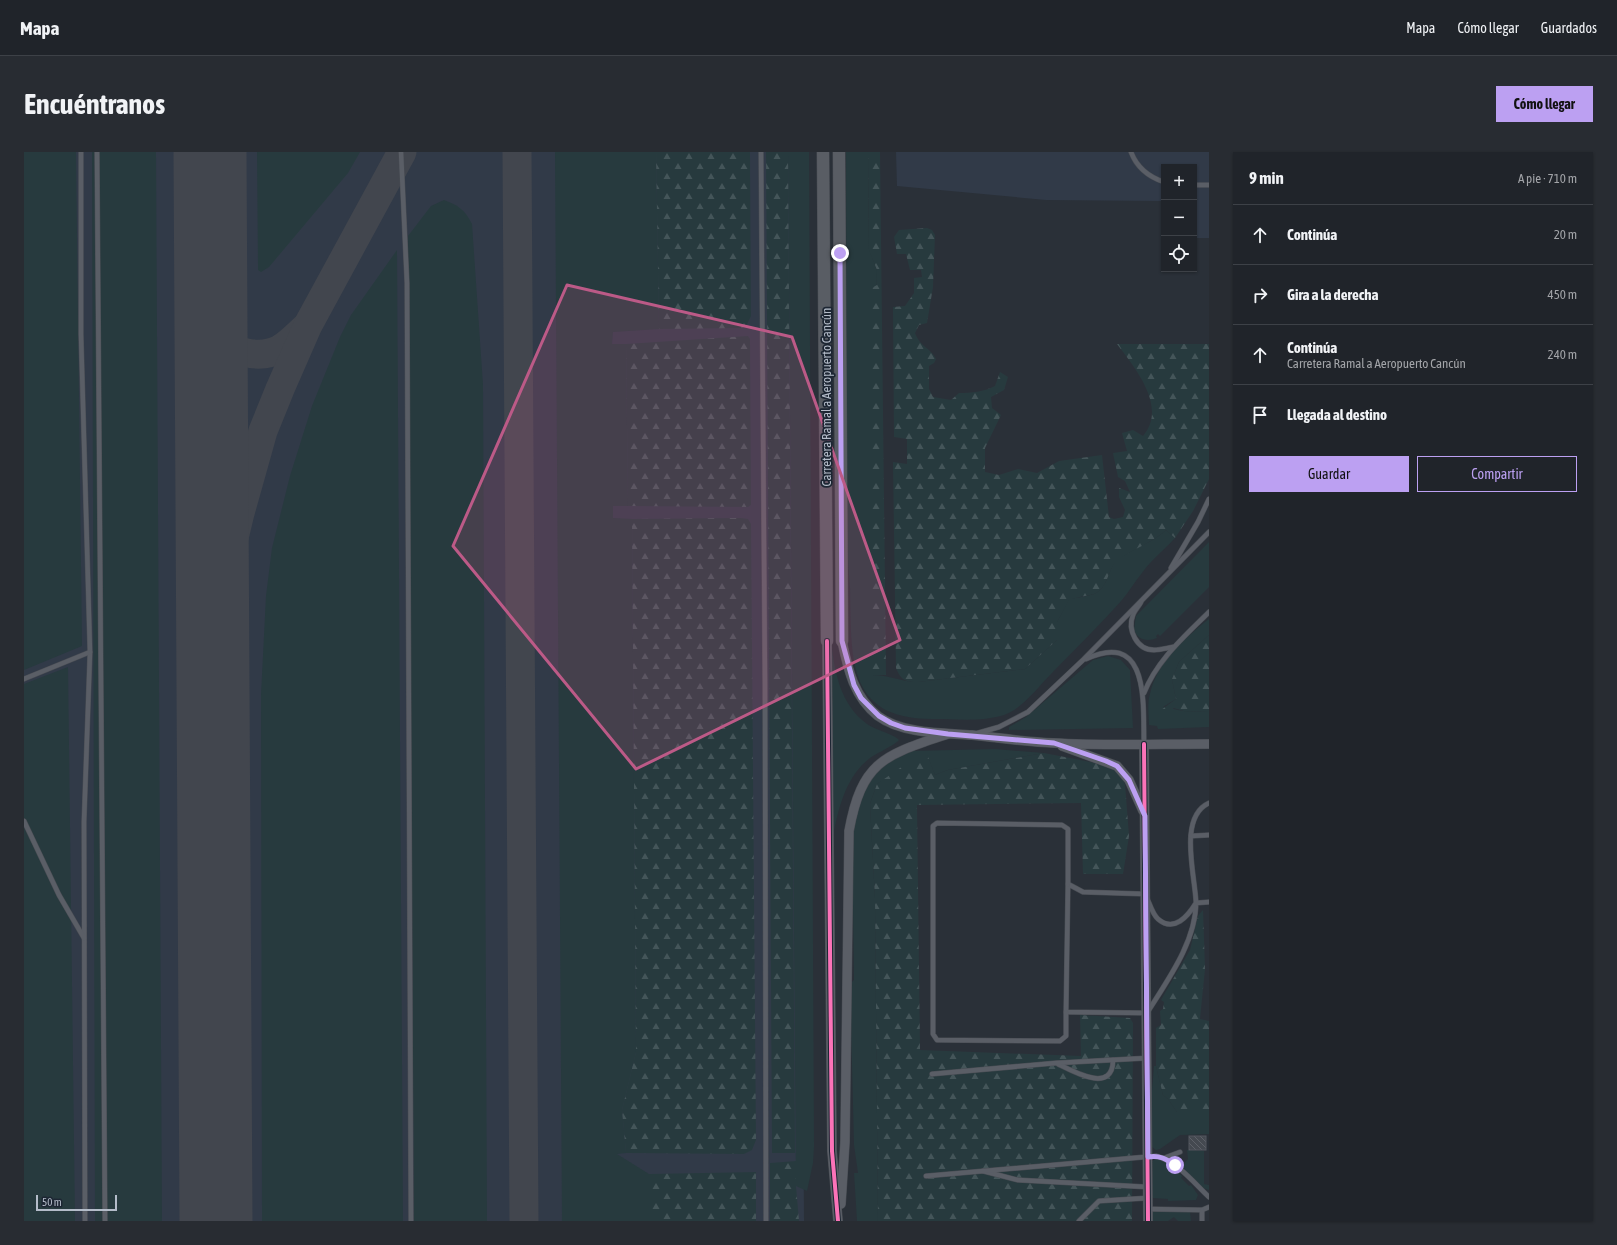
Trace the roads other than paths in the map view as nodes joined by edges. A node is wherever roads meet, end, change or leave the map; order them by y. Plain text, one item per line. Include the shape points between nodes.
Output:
1 (81, 152) edge
2 (97, 152) edge
3 (401, 152) edge
4 (760, 152) edge
5 (823, 152) edge
6 (839, 152) edge
7 (1131, 152) edge
8 (1161, 181) edge
9 (1197, 185) edge
10 (1209, 185) edge
11 (1209, 499) edge
12 (1209, 532) edge
13 (1167, 574) junction
14 (1150, 589) junction
15 (1209, 612) edge
16 (827, 641) joint
17 (842, 641) joint
18 (1173, 647) junction
19 (90, 652) junction
20 (1083, 660) junction
21 (24, 679) edge
22 (1143, 695) junction
23 (948, 734) junction
24 (970, 735) junction
25 (1054, 743) junction
26 (1144, 744) junction
27 (1209, 744) edge
28 (1209, 803) edge
29 (1145, 816) junction
30 (24, 821) edge
31 (1209, 835) edge
32 (1191, 836) junction
33 (1068, 884) junction
34 (1145, 894) junction
35 (1209, 902) edge
36 (1196, 903) junction
37 (85, 940) junction
38 (1066, 1012) junction
39 (1147, 1013) junction
40 (1148, 1058) junction
41 (1113, 1060) junction
42 (1056, 1064) junction
43 (932, 1074) dead end
44 (1180, 1152) dead end
45 (1148, 1157) junction
46 (1164, 1158) junction
47 (980, 1170) junction
48 (926, 1176) dead end
49 (1148, 1187) junction
50 (1148, 1198) junction
51 (1209, 1198) edge
52 (1209, 1207) edge
53 (1148, 1209) junction
54 (1202, 1210) junction
55 (85, 1221) edge
56 (105, 1221) edge
57 (411, 1221) edge
58 (766, 1221) edge
59 (839, 1221) edge
60 (1079, 1221) edge
61 (1148, 1221) edge
62 (1202, 1221) edge

1 - 19 lane via 81,334
2 - 56 lane
3 - 57 lane via 407,283
4 - 58 lane via 765,685
5 - 16 main road, Carretera Ramal a Aeropuerto Cancún
6 - 17 main road, Carretera Ramal a Aeropuerto Cancún
7 - 8 lane via 1147,174
9 - 10 lane
11 - 13 lane
12 - 13 lane
13 - 14 lane
14 - 18 lane via 1133,615 1131,631 1134,638 1146,649
14 - 20 lane
15 - 18 lane
16 - 59 street via 832,1151
17 - 23 street via 854,685 861,698 879,716 905,728
18 - 22 lane via 1150,679
19 - 21 lane
19 - 37 lane via 84,822
20 - 22 lane via 1100,652 1120,654 1135,666 1140,675
20 - 24 lane via 1028,712 999,727
22 - 26 lane
23 - 24 street
23 - 59 street via 898,752 873,768 859,791 852,814 849,831 845,1142
24 - 25 street
25 - 26 street
25 - 29 street via 1117,766 1129,780
26 - 27 street
26 - 29 street
28 - 32 lane via 1202,806 1196,814
29 - 34 street
30 - 37 lane via 59,895
31 - 32 lane
32 - 36 lane
33 - 34 lane via 1083,892
33 - 38 lane
33 - 38 lane via 1067,826 936,823 933,826 935,1038 1060,1041 1066,1036
34 - 36 lane via 1154,915 1167,924 1178,923 1185,918
34 - 39 street
35 - 36 lane
36 - 39 lane via 1191,930 1182,956
37 - 55 lane
38 - 39 lane
39 - 40 street
40 - 41 lane
40 - 45 street
41 - 42 lane
41 - 42 lane via 1110,1074 1105,1078 1094,1079
42 - 43 lane
44 - 46 lane
45 - 46 lane
45 - 47 lane
45 - 49 street
46 - 51 lane via 1175,1165
47 - 48 lane
47 - 49 lane via 1018,1180
49 - 50 street
50 - 53 street
50 - 60 lane via 1099,1201
52 - 54 lane
53 - 54 lane
53 - 61 street
54 - 62 lane

